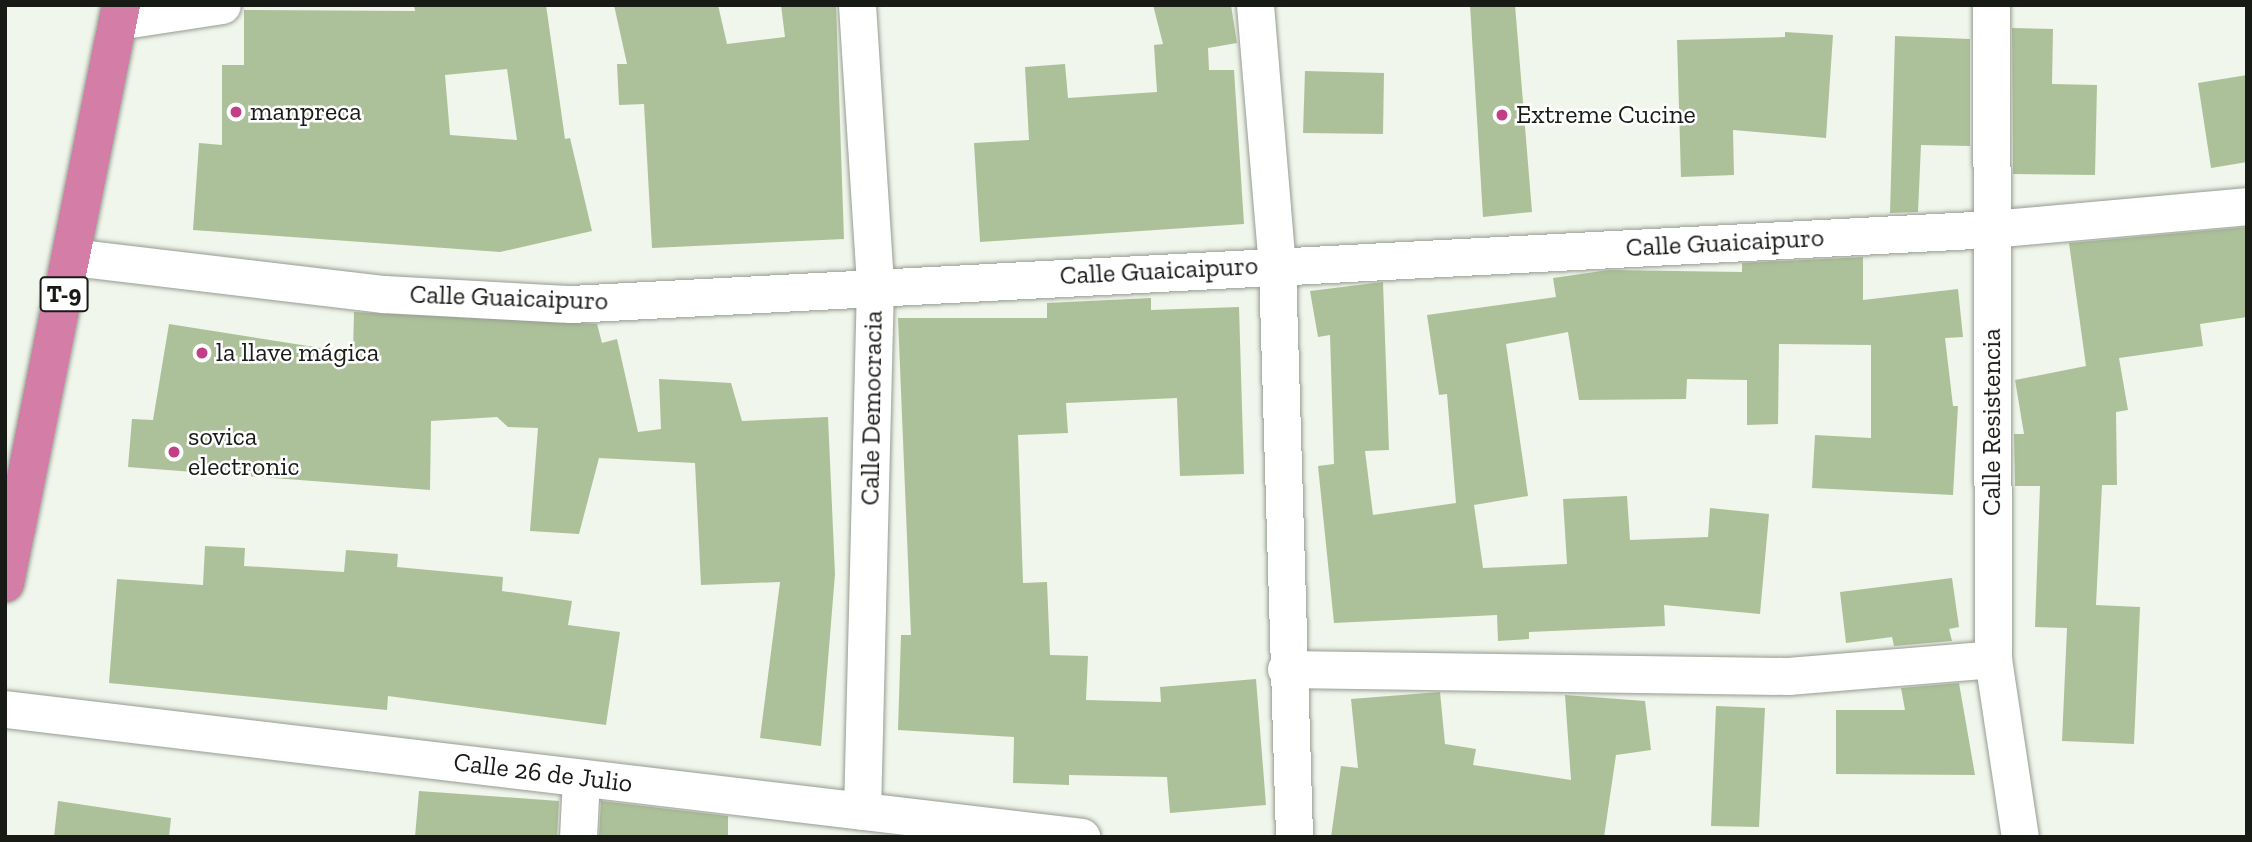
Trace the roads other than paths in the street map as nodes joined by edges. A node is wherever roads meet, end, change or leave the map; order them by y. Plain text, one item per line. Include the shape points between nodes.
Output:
1 (222, 5) edge
2 (857, 5) edge
3 (1255, 5) edge
4 (1992, 5) edge
5 (120, 13) edge
6 (2247, 206) edge
7 (1990, 229) junction
8 (72, 257) junction
9 (1277, 266) junction
10 (875, 284) junction
11 (5, 583) edge
12 (1993, 659) junction
13 (1286, 670) junction
14 (5, 709) edge
15 (581, 778) junction
16 (862, 811) junction
17 (578, 837) edge
18 (1081, 837) edge
19 (1294, 837) edge
20 (2020, 837) edge

1 - 5 street
2 - 10 street, Calle Democracia
3 - 9 street
4 - 7 street, Calle Resistencia
5 - 8 highway, T-9
6 - 7 street, Calle Guaicaipuro
7 - 9 street, Calle Guaicaipuro
7 - 12 street, Calle Resistencia
8 - 10 street, Calle Guaicaipuro via 384,294 571,304
8 - 11 highway, T-9
9 - 10 street, Calle Guaicaipuro
9 - 13 street
10 - 16 street, Calle Democracia
12 - 13 street via 1788,676
12 - 20 street, Calle Resistencia
13 - 19 street
14 - 15 street, Calle 26 de Julio
15 - 16 street, Calle 26 de Julio
15 - 17 street
16 - 18 street, Calle 26 de Julio

